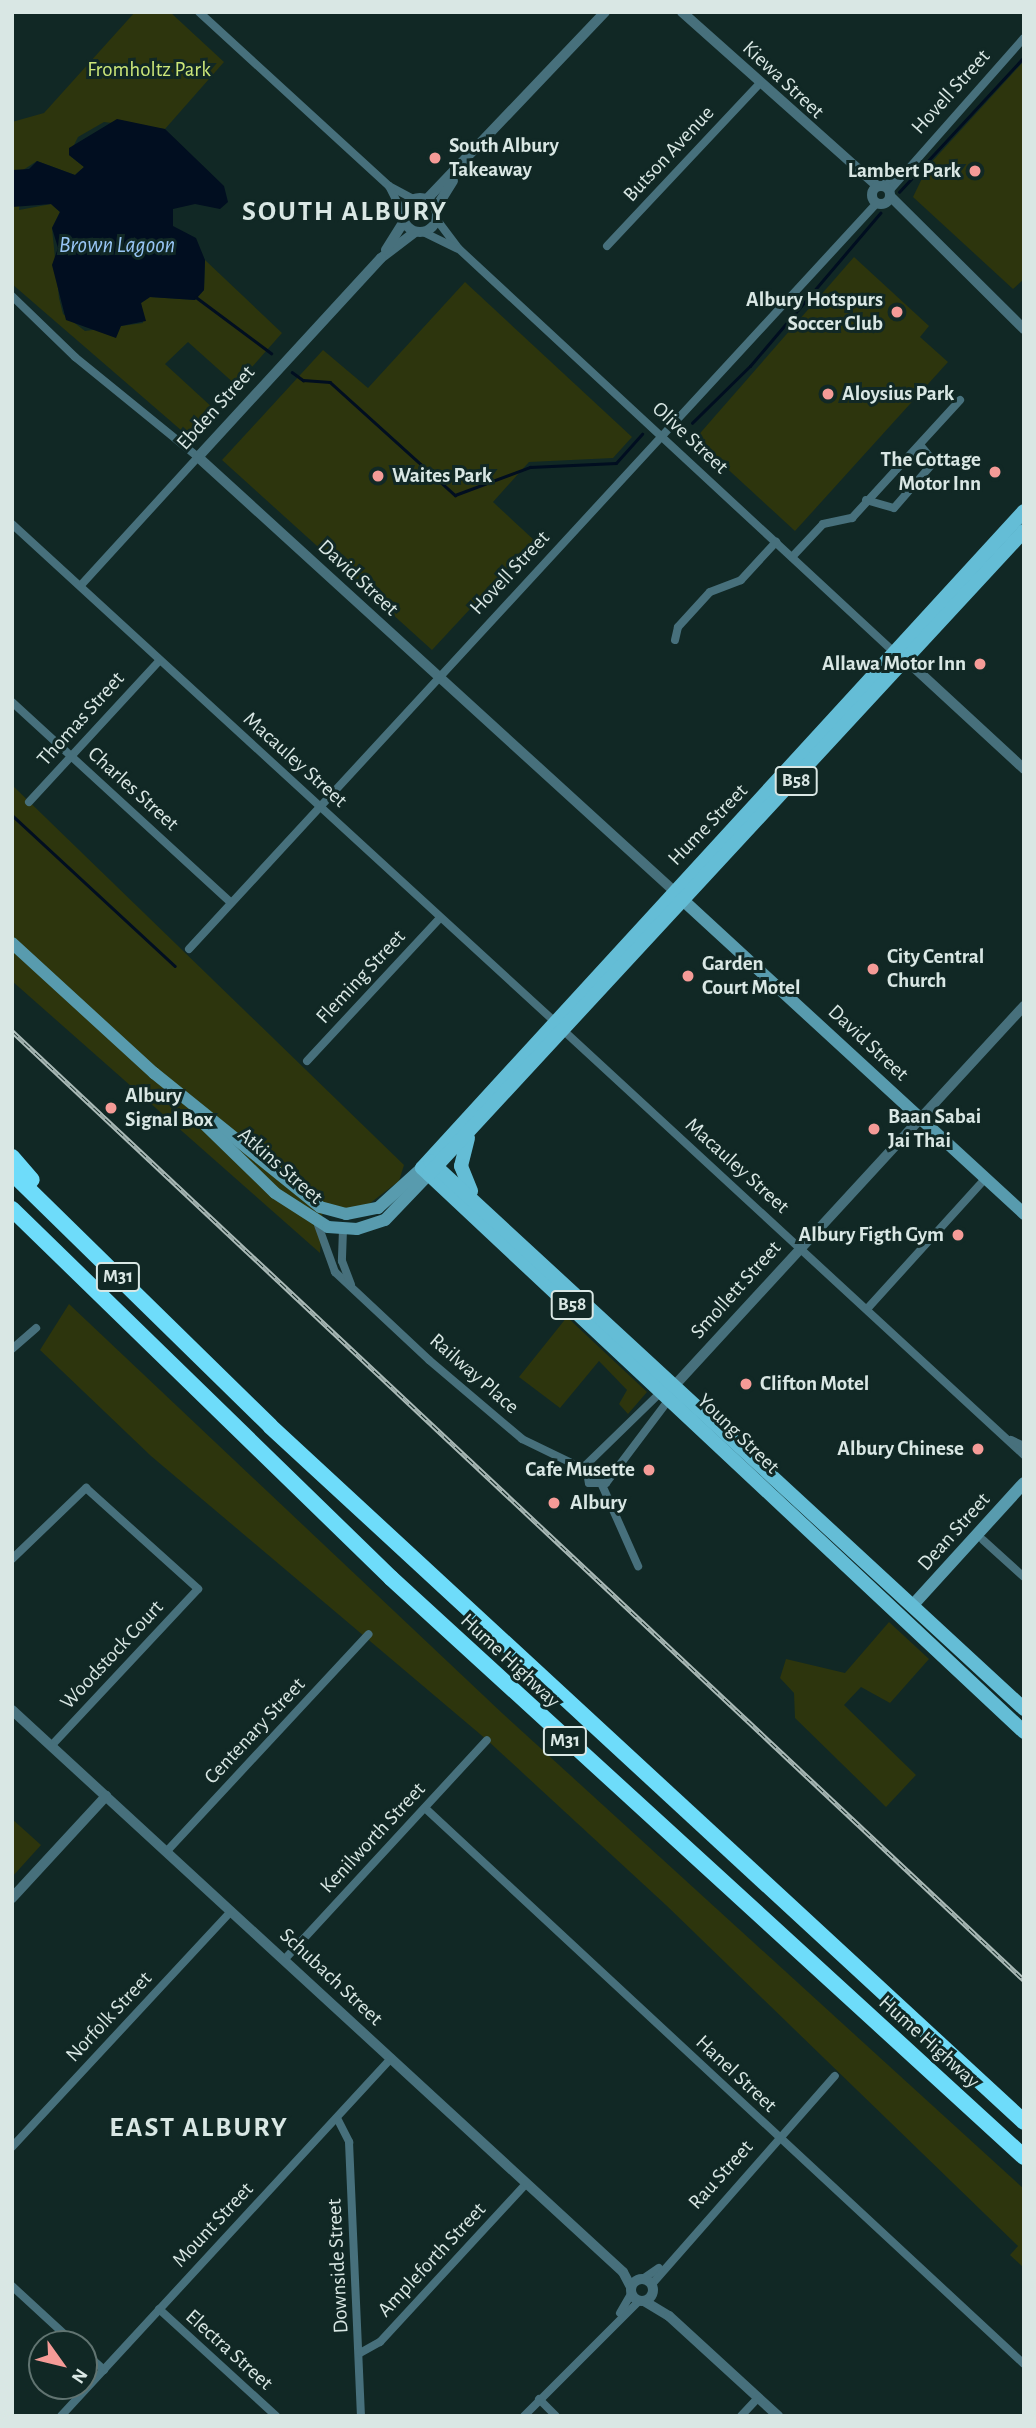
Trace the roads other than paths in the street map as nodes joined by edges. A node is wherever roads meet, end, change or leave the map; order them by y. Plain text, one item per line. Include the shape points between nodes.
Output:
1 (199, 12) edge
2 (606, 12) edge
3 (682, 12) edge
4 (1024, 38) edge
5 (758, 85) junction
6 (458, 173) junction
7 (389, 186) junction
8 (880, 195) junction
9 (427, 198) junction
10 (413, 199) junction
11 (436, 208) junction
12 (403, 217) junction
13 (437, 220) junction
14 (419, 232) junction
15 (607, 246) dead end
16 (459, 249) junction
17 (381, 258) junction
18 (12, 296) edge
19 (1024, 329) edge
20 (960, 400) dead end
21 (659, 436) junction
22 (921, 446) junction
23 (198, 457) junction
24 (866, 500) junction
25 (1024, 511) edge
26 (12, 524) edge
27 (1024, 531) edge
28 (776, 542) junction
29 (792, 557) junction
30 (81, 585) junction
31 (675, 640) dead end
32 (901, 657) junction
33 (160, 660) junction
34 (437, 677) junction
35 (12, 702) edge
36 (71, 757) junction
37 (1024, 769) edge
38 (29, 802) dead end
39 (320, 806) junction
40 (680, 897) junction
41 (230, 902) junction
42 (440, 918) junction
43 (12, 943) edge
44 (190, 948) dead end
45 (1024, 1006) edge
46 (559, 1026) junction
47 (307, 1061) dead end
48 (154, 1073) junction
49 (921, 1118) junction
50 (478, 1123) junction
51 (12, 1157) edge
52 (258, 1158) junction
53 (429, 1167) junction
54 (12, 1173) edge
55 (985, 1179) junction
56 (477, 1199) junction
57 (12, 1209) edge
58 (1024, 1214) edge
59 (304, 1216) junction
60 (12, 1219) edge
61 (343, 1229) junction
62 (800, 1248) junction
63 (354, 1288) junction
64 (867, 1309) junction
65 (118, 1312) junction
66 (36, 1328) dead end
67 (12, 1349) edge
68 (225, 1381) junction
69 (676, 1384) junction
70 (666, 1395) junction
71 (1011, 1440) junction
72 (1024, 1446) edge
73 (1024, 1455) edge
74 (596, 1458) junction
75 (584, 1469) junction
76 (611, 1472) junction
77 (1024, 1483) edge
78 (602, 1485) junction
79 (1024, 1495) edge
80 (980, 1537) junction
81 (12, 1559) edge
82 (638, 1566) dead end
83 (1024, 1577) edge
84 (912, 1613) junction
85 (369, 1634) dead end
86 (1024, 1709) edge
87 (12, 1710) edge
88 (1024, 1732) edge
89 (487, 1740) dead end
90 (51, 1746) junction
91 (106, 1796) junction
92 (425, 1808) junction
93 (167, 1851) junction
94 (12, 1898) edge
95 (231, 1911) junction
96 (284, 1960) junction
97 (391, 2058) junction
98 (835, 2076) dead end
99 (337, 2118) junction
100 (1024, 2122) edge
101 (778, 2137) junction
102 (12, 2147) edge
103 (1024, 2157) edge
104 (526, 2184) junction
105 (12, 2286) edge
106 (642, 2289) junction
107 (159, 2309) junction
108 (60, 2330) edge
109 (360, 2353) junction
110 (1024, 2364) edge
111 (98, 2365) edge
112 (104, 2370) junction
113 (758, 2398) junction
114 (539, 2399) junction
115 (61, 2416) edge
116 (276, 2416) edge
117 (361, 2416) edge
118 (524, 2416) edge
119 (556, 2416) edge
120 (741, 2416) edge
121 (778, 2416) edge

1 - 7 street
2 - 6 street
3 - 5 street, Kiewa Street
4 - 8 street, Hovell Street
5 - 8 street, Kiewa Street
5 - 15 street, Butson Avenue
6 - 9 street
6 - 11 street
7 - 10 street
7 - 12 street
8 - 19 street, Kiewa Street
8 - 21 street, Hovell Street
9 - 10 street
9 - 11 street
10 - 12 street
11 - 13 street
12 - 14 street
12 - 17 street, Ebden Street
13 - 14 street
13 - 16 street, Olive Street
14 - 16 street, Olive Street
14 - 17 street, Ebden Street
16 - 21 street, Olive Street
17 - 23 street, Ebden Street
18 - 23 street, David Street via 75,357
20 - 22 street
21 - 28 street, Olive Street
21 - 34 street, Hovell Street
22 - 24 street via 904,455
22 - 24 street via 934,462 894,508
23 - 30 street, Ebden Street
23 - 34 street, David Street
24 - 29 street via 845,523 823,524
25 - 32 main road, Hume Street / B58
26 - 30 street, Macauley Street
27 - 32 main road, Hume Street / B58
28 - 29 street, Olive Street
28 - 31 street via 741,580 698,604
29 - 32 street, Olive Street
30 - 33 street, Macauley Street
32 - 37 street, Olive Street
32 - 40 main road, Hume Street / B58
33 - 36 street, Thomas Street
33 - 39 street, Macauley Street
34 - 39 street, Hovell Street
34 - 40 street, David Street
35 - 36 street, Charles Street
36 - 38 street, Thomas Street
36 - 41 street, Charles Street
39 - 41 street, Hovell Street
39 - 42 street, Macauley Street
40 - 46 main road, Hume Street / B58
40 - 49 main road, David Street
41 - 44 street, Hovell Street
42 - 46 street, Macauley Street
42 - 47 street, Fleming Street
43 - 48 main road, Atkins Street
45 - 49 street, Smollett Street
46 - 50 main road, Hume Street / B58
46 - 53 main road, Hume Street / B58
46 - 62 street, Macauley Street
48 - 52 main road, Atkins Street
48 - 59 main road, Atkins Street
49 - 55 main road, David Street
49 - 62 street, Smollett Street
50 - 53 main road, Hume Street / B58
50 - 56 main road, B58 via 461,1157 463,1179
51 - 68 highway
52 - 53 main road, Atkins Street via 313,1203 346,1214 382,1206
52 - 61 main road via 300,1203
53 - 56 main road, Young Street / B58
53 - 61 main road via 388,1218
53 - 70 main road, Young Street / B58
54 - 68 highway, Hume Highway / M31
55 - 58 main road, David Street
55 - 64 street
56 - 69 main road, Young Street / B58
57 - 65 highway, Hume Highway / M31
59 - 61 main road, Atkins Street
59 - 63 street, Railway Place via 324,1231 330,1265
60 - 65 highway
61 - 63 street, Railway Place via 343,1266
62 - 64 street, Macauley Street
62 - 69 street, Smollett Street
63 - 75 street, Railway Place via 522,1439
64 - 71 street, Macauley Street
65 - 103 highway, Hume Highway / M31 via 513,1693
66 - 67 street
68 - 100 highway, Hume Highway / M31
69 - 70 main road
69 - 84 main road, Young Street / B58
70 - 74 street
70 - 76 street
70 - 84 main road, Young Street / B58
71 - 72 street, Macauley Street
71 - 73 street, Macauley Street
74 - 75 street
74 - 76 street
75 - 78 street, Railway Place via 589,1483
76 - 78 street
77 - 80 main road, Dean Street
78 - 82 street
79 - 80 main road, Dean Street
80 - 83 street
80 - 84 main road, Dean Street
81 - 90 street, Woodstock Court via 86,1486 200,1589
84 - 86 main road, Young Street / B58
84 - 88 main road, Young Street / B58
85 - 93 street, Centenary Street
87 - 90 street, Schubach Street
89 - 92 street, Kenilworth Street
90 - 91 street, Schubach Street
91 - 93 street, Schubach Street
91 - 94 street
92 - 96 street, Kenilworth Street
92 - 101 street, Hanel Street
93 - 95 street, Schubach Street
95 - 96 street, Schubach Street
95 - 102 street, Norfolk Street
96 - 97 street, Schubach Street
97 - 99 street, Mount Street
97 - 104 street, Schubach Street
98 - 101 street, Rau Street
99 - 107 street, Mount Street
99 - 109 street, Downside Street via 349,2142
101 - 106 street, Rau Street
101 - 110 street, Hanel Street
104 - 106 street, Schubach Street
104 - 109 street, Ampleforth Street via 380,2342
105 - 108 street
106 - 113 street
106 - 114 street, Rau Street
107 - 112 street, Mount Street
107 - 116 street, Electra Street
109 - 117 street, Downside Street
111 - 112 street
112 - 115 street, Mount Street
113 - 120 street
113 - 121 street
114 - 118 street, Rau Street
114 - 119 street

